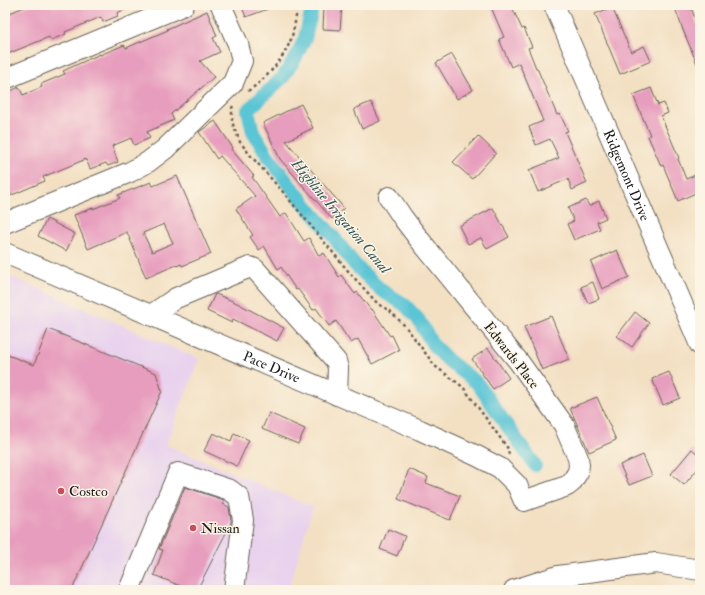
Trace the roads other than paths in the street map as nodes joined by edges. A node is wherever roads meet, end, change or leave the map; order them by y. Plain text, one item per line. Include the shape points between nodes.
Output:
1 (184, 5) edge
2 (221, 5) edge
3 (554, 5) edge
4 (5, 79) edge
5 (389, 197) dead end
6 (5, 223) edge
7 (5, 253) edge
8 (151, 315) junction
9 (700, 345) edge
10 (337, 395) junction
11 (524, 501) joint
12 (700, 570) edge
13 (129, 590) edge
14 (234, 590) edge
15 (514, 590) edge

1 - 4 street
2 - 6 street via 238,44 242,61 233,83 165,149 148,162 130,172
3 - 9 street, Ridgemont Drive
5 - 11 street, Edwards Place via 419,239 519,362 567,431 579,462 578,472 567,486
7 - 8 street, Pace Drive
8 - 10 street, Pace Drive
8 - 10 street via 176,298 250,267 255,268 336,361
10 - 11 street, Pace Drive via 500,468 517,485
12 - 15 street via 656,563 558,576
13 - 14 street via 178,473 230,490 239,497 243,520

